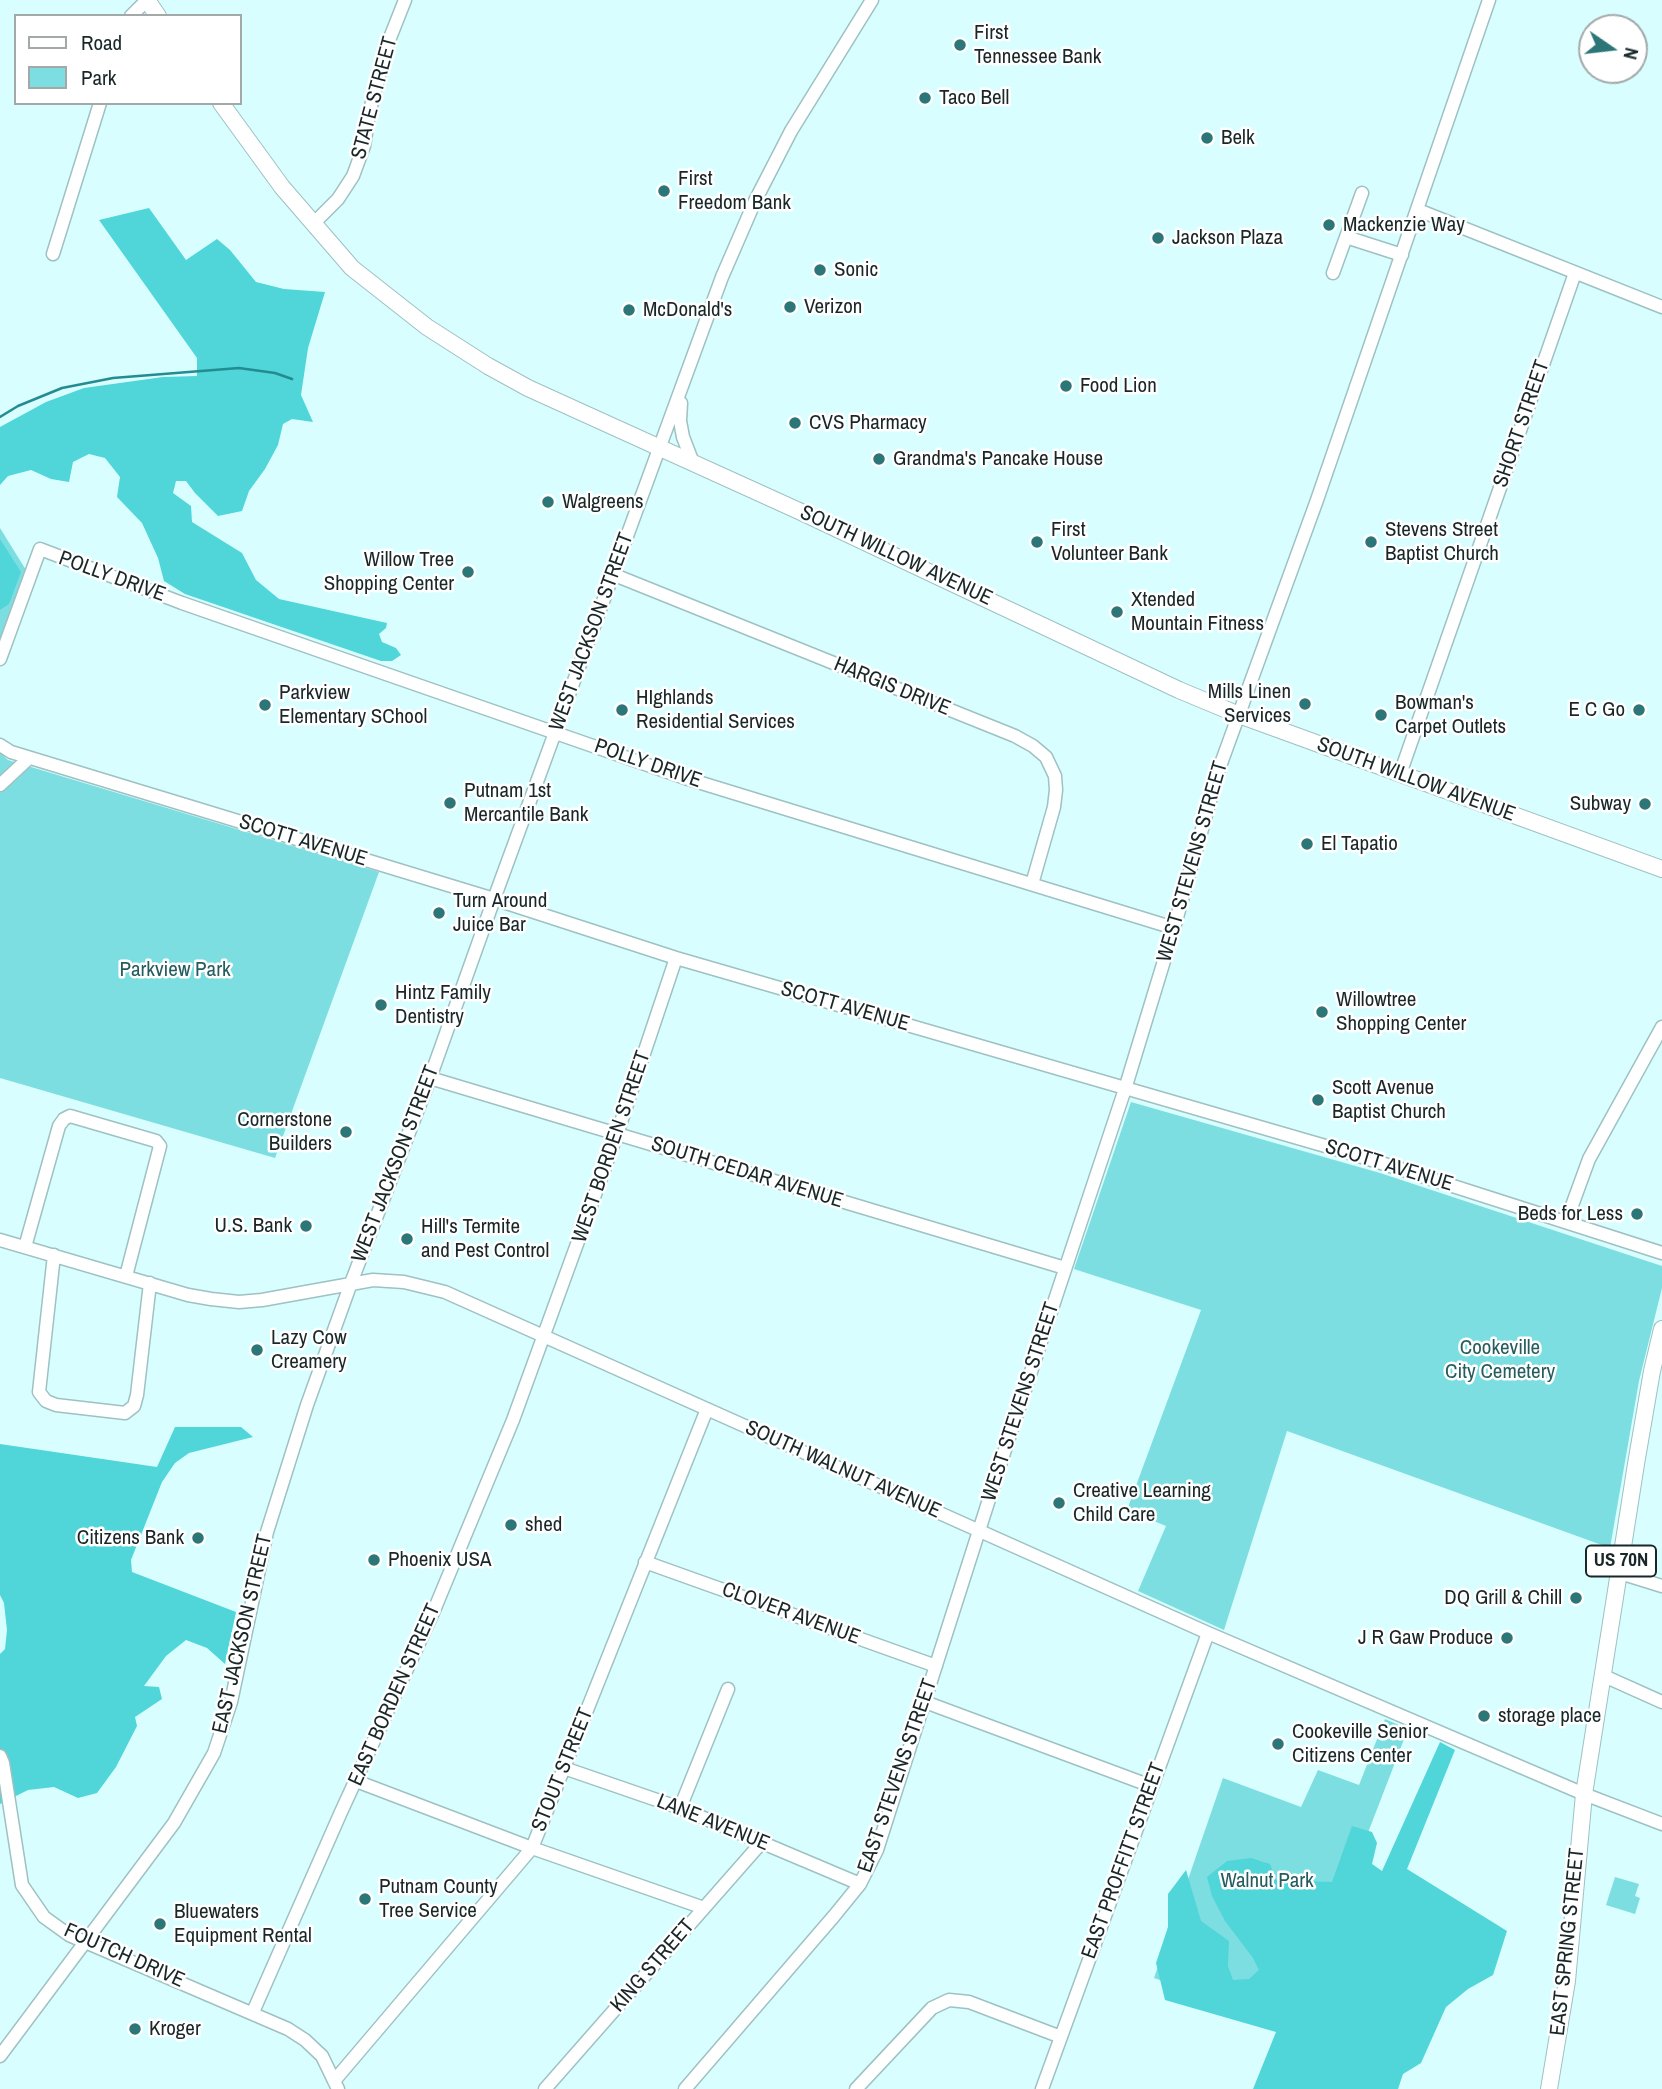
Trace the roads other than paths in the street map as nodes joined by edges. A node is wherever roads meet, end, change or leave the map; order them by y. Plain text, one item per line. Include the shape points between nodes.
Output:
1 (147, 0) edge
2 (405, 0) edge
3 (872, 0) edge
4 (1489, 0) edge
5 (133, 14) edge
6 (99, 105) edge
7 (222, 105) edge
8 (1362, 193) dead end
9 (1418, 210) junction
10 (313, 224) junction
11 (1346, 237) junction
12 (53, 254) dead end
13 (1402, 255) junction
14 (1333, 273) dead end
15 (1574, 273) junction
16 (1662, 307) edge
17 (682, 386) junction
18 (660, 448) junction
19 (693, 463) junction
20 (612, 574) junction
21 (0, 659) edge
22 (1239, 715) junction
23 (556, 732) junction
24 (0, 745) edge
25 (29, 758) junction
26 (1399, 774) junction
27 (0, 785) edge
28 (1662, 869) edge
29 (1032, 884) junction
30 (494, 899) junction
31 (1174, 928) junction
32 (676, 958) junction
33 (1662, 1027) edge
34 (430, 1078) junction
35 (1125, 1089) junction
36 (617, 1134) junction
37 (1566, 1222) junction
38 (0, 1240) edge
39 (25, 1247) junction
40 (1662, 1253) edge
41 (54, 1255) junction
42 (1065, 1268) junction
43 (126, 1276) junction
44 (149, 1283) junction
45 (351, 1283) junction
46 (1662, 1329) edge
47 (545, 1336) junction
48 (1657, 1372) edge
49 (707, 1409) junction
50 (979, 1530) junction
51 (645, 1562) junction
52 (1620, 1573) junction
53 (1662, 1587) edge
54 (1208, 1633) junction
55 (936, 1665) junction
56 (1604, 1676) junction
57 (728, 1689) dead end
58 (925, 1702) junction
59 (1662, 1702) edge
60 (0, 1756) edge
61 (564, 1768) junction
62 (356, 1781) junction
63 (1151, 1786) junction
64 (1584, 1794) junction
65 (680, 1808) junction
66 (1662, 1824) edge
67 (762, 1842) junction
68 (532, 1848) junction
69 (860, 1884) junction
70 (704, 1908) junction
71 (85, 1941) junction
72 (253, 2012) junction
73 (1061, 2037) junction
74 (0, 2056) edge
75 (336, 2085) edge
76 (544, 2089) edge
77 (685, 2089) edge
78 (856, 2089) edge
79 (1042, 2089) edge
80 (1549, 2089) edge

1 - 5 street
2 - 10 street, STATE STREET via 380,69 353,176
3 - 17 street, WEST JACKSON STREET via 791,131 755,201
4 - 9 street, WEST STEVENS STREET
6 - 12 street
7 - 10 main road, SOUTH WILLOW AVENUE
8 - 11 street
9 - 13 street, WEST STEVENS STREET
9 - 15 street
10 - 18 main road, SOUTH WILLOW AVENUE via 352,268 427,327 528,388
11 - 13 street
11 - 14 street
13 - 22 street, WEST STEVENS STREET
15 - 16 street
15 - 26 street, SHORT STREET
17 - 18 street, WEST JACKSON STREET
17 - 19 street via 680,421
18 - 19 main road, SOUTH WILLOW AVENUE
18 - 20 street, WEST JACKSON STREET
19 - 22 main road, SOUTH WILLOW AVENUE
20 - 23 street, WEST JACKSON STREET
20 - 29 street, HARGIS DRIVE via 1033,746 1046,757 1056,790
21 - 23 street, POLLY DRIVE via 40,549
22 - 26 main road, SOUTH WILLOW AVENUE
22 - 31 street, WEST STEVENS STREET
23 - 29 street, POLLY DRIVE via 685,778
23 - 30 street, WEST JACKSON STREET
24 - 25 street
25 - 27 street
25 - 30 street, SCOTT AVENUE
26 - 28 main road, SOUTH WILLOW AVENUE
29 - 31 street, POLLY DRIVE
30 - 32 street, SCOTT AVENUE
30 - 34 street, WEST JACKSON STREET
31 - 35 street, WEST STEVENS STREET
32 - 35 street, SCOTT AVENUE
32 - 36 street, WEST BORDEN STREET
33 - 37 street via 1589,1159
34 - 36 street, SOUTH CEDAR AVENUE
34 - 45 street, WEST JACKSON STREET
35 - 37 street, SCOTT AVENUE via 1353,1154
35 - 42 street, WEST STEVENS STREET
36 - 42 street, SOUTH CEDAR AVENUE
36 - 47 street, WEST BORDEN STREET
37 - 40 street, SCOTT AVENUE
38 - 39 street, SOUTH WALNUT AVENUE
39 - 41 street, SOUTH WALNUT AVENUE
39 - 43 street via 59,1126 70,1116 160,1146
41 - 43 street, SOUTH WALNUT AVENUE
41 - 44 street via 39,1392 56,1405 125,1413 134,1406
42 - 50 street, WEST STEVENS STREET
43 - 44 street, SOUTH WALNUT AVENUE
44 - 45 street, SOUTH WALNUT AVENUE via 188,1295 239,1302
45 - 47 street, SOUTH WALNUT AVENUE via 373,1280 425,1286
45 - 71 street, EAST JACKSON STREET via 267,1532 231,1702 214,1753 174,1823
46 - 48 main road, US 70N
47 - 49 street, SOUTH WALNUT AVENUE
47 - 62 street, EAST BORDEN STREET via 435,1608
48 - 52 main road, US 70N
49 - 50 street, SOUTH WALNUT AVENUE
49 - 51 street, STOUT STREET
50 - 54 street, SOUTH WALNUT AVENUE
50 - 55 street, EAST STEVENS STREET
51 - 55 street, CLOVER AVENUE
51 - 61 street, STOUT STREET
52 - 53 street
52 - 56 main road, US 70N
54 - 63 street, EAST PROFFITT STREET
54 - 64 street, SOUTH WALNUT AVENUE
55 - 58 street, EAST STEVENS STREET
56 - 59 street
56 - 64 main road, US 70N
57 - 65 street
58 - 63 street
58 - 69 street, EAST STEVENS STREET via 877,1850
60 - 71 street, FOUTCH DRIVE via 22,1885 44,1917
61 - 65 street, LANE AVENUE
61 - 68 street, STOUT STREET
62 - 68 street
62 - 72 street, EAST BORDEN STREET
63 - 73 street, EAST PROFFITT STREET
64 - 66 street, SOUTH WALNUT AVENUE
64 - 80 main road, EAST SPRING STREET / US 70N via 1567,1981
65 - 67 street, LANE AVENUE
67 - 69 street, LANE AVENUE
67 - 70 street, KING STREET
68 - 70 street
68 - 75 street, STOUT STREET
69 - 77 street, EAST STEVENS STREET
70 - 76 street, KING STREET
71 - 72 street, FOUTCH DRIVE
71 - 74 street, EAST JACKSON STREET
72 - 75 street, FOUTCH DRIVE via 305,2040 322,2056
73 - 78 street via 970,2002 950,2000 932,2008
73 - 79 street, EAST PROFFITT STREET

